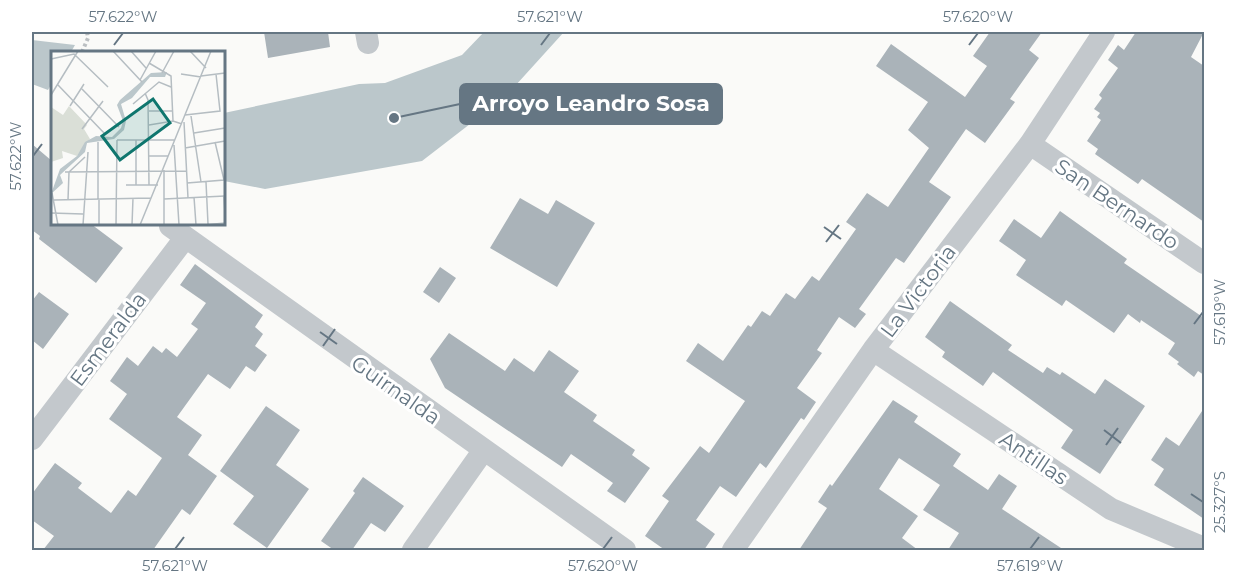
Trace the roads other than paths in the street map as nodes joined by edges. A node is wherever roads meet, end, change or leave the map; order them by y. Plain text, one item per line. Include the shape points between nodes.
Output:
1 (1104, 32) edge
2 (1030, 144) junction
3 (177, 232) joint
4 (1204, 263) edge
5 (873, 350) junction
6 (32, 440) edge
7 (483, 451) junction
8 (1204, 548) edge
9 (413, 550) edge
10 (625, 550) edge
11 (733, 550) edge

1 - 2 street, La Victoria
2 - 4 street, San Bernardo
2 - 5 street, La Victoria
3 - 6 street, Esmeralda
3 - 7 street, Guirnalda
5 - 8 street, Antillas via 1112,509
5 - 11 street, La Victoria
7 - 9 street
7 - 10 street, Guirnalda

